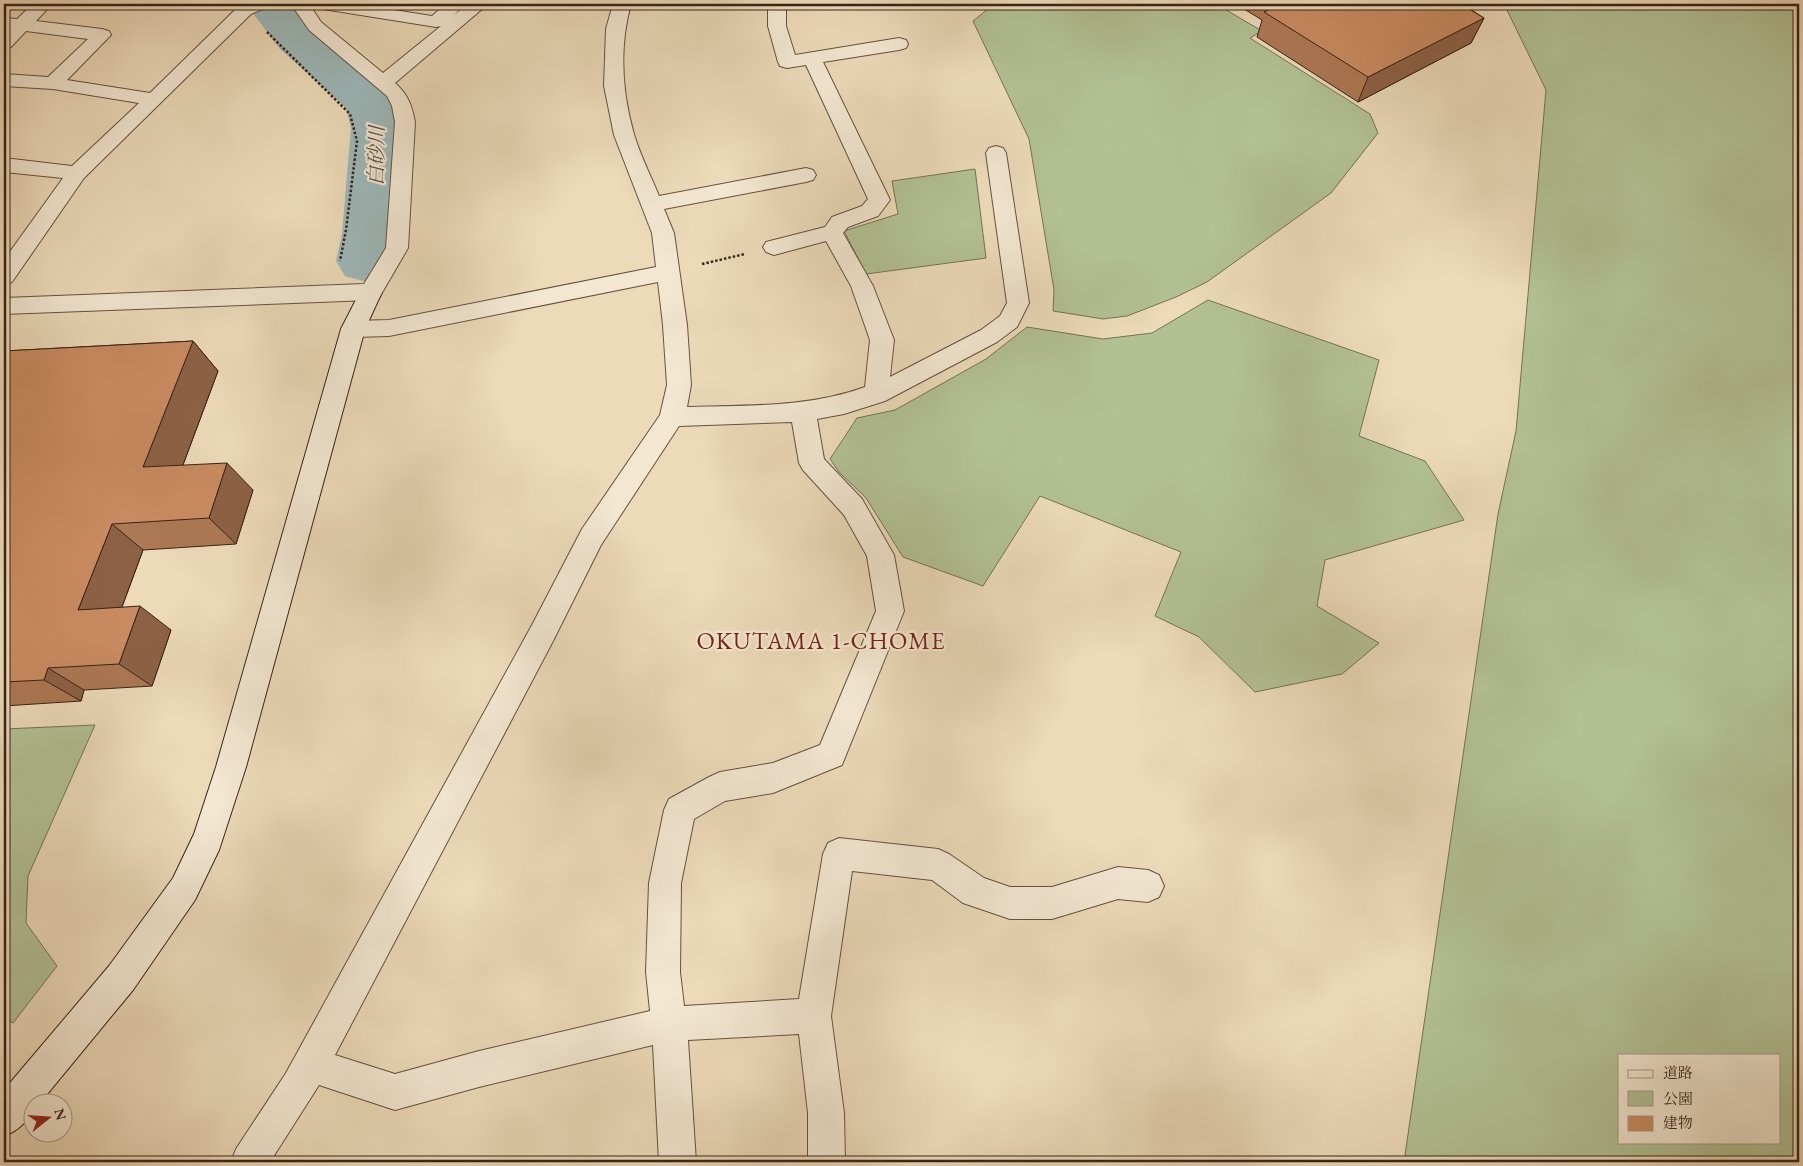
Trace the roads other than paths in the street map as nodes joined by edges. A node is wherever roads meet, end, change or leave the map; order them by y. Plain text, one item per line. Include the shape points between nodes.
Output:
1 (44, 4) edge
2 (300, 4) edge
3 (323, 4) edge
4 (456, 4) edge
5 (479, 4) edge
6 (622, 4) edge
7 (777, 4) edge
8 (253, 6) edge
9 (13, 24) edge
10 (4, 43) edge
11 (899, 44) dead end
12 (812, 58) junction
13 (4, 80) edge
14 (53, 83) junction
15 (383, 84) junction
16 (154, 100) junction
17 (996, 153) dead end
18 (4, 165) edge
19 (77, 173) junction
20 (806, 176) dead end
21 (652, 204) junction
22 (832, 232) junction
23 (774, 248) road end
24 (669, 272) junction
25 (4, 276) edge
26 (371, 292) junction
27 (4, 306) edge
28 (353, 329) junction
29 (876, 394) junction
30 (803, 412) junction
31 (672, 417) junction
32 (1148, 886) dead end
33 (814, 1016) junction
34 (669, 1024) junction
35 (310, 1065) junction
36 (4, 1118) edge
37 (249, 1162) edge
38 (678, 1162) edge
39 (827, 1162) edge

1 - 9 street
2 - 15 street via 315,26
3 - 4 street via 436,22
5 - 15 street
6 - 21 street via 615,29 614,86 624,135
7 - 12 street via 778,26 787,62
8 - 16 street
9 - 10 street
9 - 14 street via 102,35
11 - 12 street
12 - 22 street via 878,200 870,211 840,222
13 - 14 street
14 - 16 street
15 - 26 street via 395,93 405,122 397,248
16 - 19 street
17 - 29 street via 1018,303 1009,321 981,340
18 - 19 street
19 - 25 street
20 - 21 street
21 - 24 street via 663,233
22 - 23 street
22 - 29 street via 862,286 882,340
24 - 28 street via 389,328
24 - 31 street via 680,385
26 - 27 street
26 - 28 street
28 - 36 street via 208,839 184,889 121,978
29 - 30 street
30 - 31 street
30 - 34 street via 812,463 854,507 880,555 890,611 831,756 773,778 720,787 680,810 666,883 662,972
31 - 35 street via 591,537
32 - 33 street via 1118,883 1052,903 1010,902 975,891 938,865 839,854
33 - 34 street
33 - 39 street via 826,1113
34 - 35 street via 395,1092
34 - 38 street
35 - 37 street

